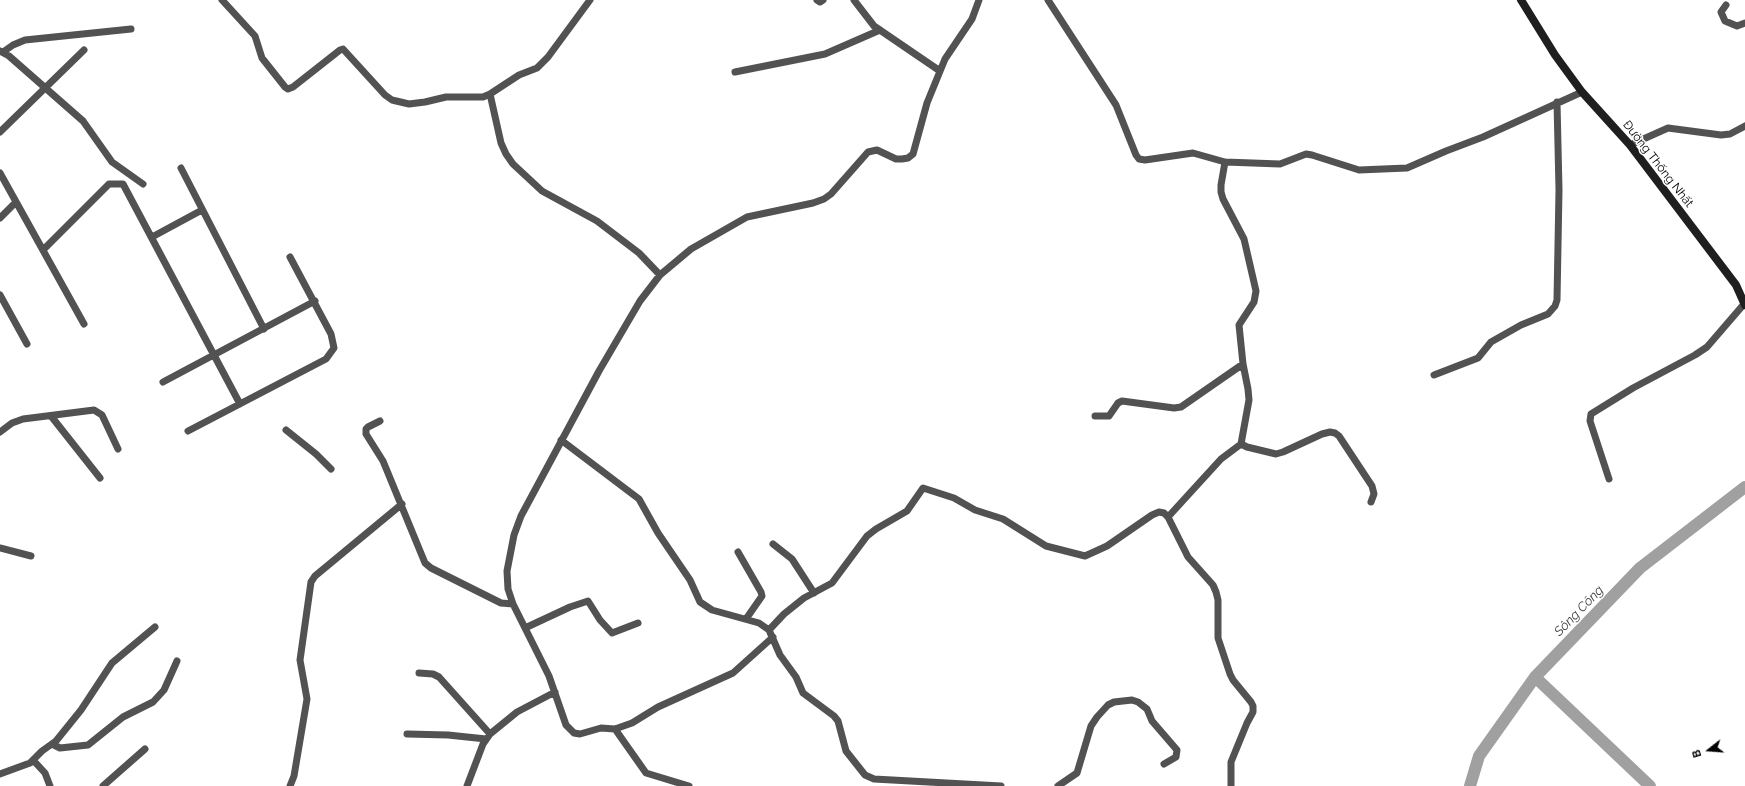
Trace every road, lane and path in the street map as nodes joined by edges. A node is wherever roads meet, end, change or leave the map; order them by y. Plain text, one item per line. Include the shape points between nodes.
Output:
1 (222, 0) edge
2 (590, 0) edge
3 (818, 0) edge
4 (823, 0) edge
5 (854, 0) edge
6 (979, 0) edge
7 (1048, 0) edge
8 (1521, 0) edge
9 (1726, 5) dead end
10 (1745, 23) edge
11 (131, 29) dead end
12 (880, 30) junction
13 (84, 50) dead end
14 (1, 51) edge
15 (940, 71) junction
16 (735, 72) dead end
17 (45, 88) junction
18 (1582, 92) junction
19 (490, 94) junction
20 (1557, 102) junction
21 (1745, 126) edge
22 (0, 132) edge
23 (1630, 145) junction
24 (1225, 162) junction
25 (181, 168) dead end
26 (0, 173) edge
27 (143, 184) dead end
28 (16, 202) junction
29 (202, 210) junction
30 (0, 218) edge
31 (152, 237) junction
32 (43, 250) junction
33 (290, 257) dead end
34 (660, 275) junction
35 (0, 295) edge
36 (315, 301) junction
37 (1745, 304) edge
38 (84, 324) dead end
39 (264, 329) junction
40 (27, 344) dead end
41 (214, 355) junction
42 (1243, 364) junction
43 (1434, 375) dead end
44 (164, 382) dead end
45 (240, 404) junction
46 (51, 416) junction
47 (1095, 416) dead end
48 (380, 421) dead end
49 (286, 430) dead end
50 (188, 431) dead end
51 (0, 432) edge
52 (561, 440) junction
53 (1241, 444) junction
54 (118, 449) dead end
55 (331, 469) dead end
56 (100, 478) dead end
57 (1609, 479) dead end
58 (1371, 502) dead end
59 (402, 504) junction
60 (1168, 517) junction
61 (773, 544) dead end
62 (0, 548) edge
63 (738, 552) dead end
64 (31, 556) dead end
65 (814, 593) junction
66 (513, 604) junction
67 (746, 619) junction
68 (638, 622) dead end
69 (155, 627) dead end
70 (525, 628) junction
71 (769, 630) junction
72 (773, 637) junction
73 (177, 661) dead end
74 (419, 673) dead end
75 (555, 692) junction
76 (615, 729) junction
77 (407, 734) dead end
78 (488, 736) junction
79 (52, 744) junction
80 (145, 749) dead end
81 (33, 760) junction
82 (1164, 764) dead end
83 (0, 774) edge
84 (50, 786) edge
85 (104, 786) edge
86 (290, 786) edge
87 (467, 786) edge
88 (690, 786) edge
89 (1001, 786) edge
90 (1058, 786) edge
91 (1231, 786) edge

1 - 19 street via 255,36 262,58 285,87 292,87 343,49 384,95 401,103 425,102 446,97 483,97
2 - 19 street via 543,64 519,75
3 - 4 street
5 - 12 street
6 - 15 street via 972,19 948,53
7 - 24 street via 1116,105 1136,155 1140,159 1193,153
8 - 18 street, Đường Thống Nhất via 1555,55
9 - 10 street via 1722,12 1725,21 1737,26
11 - 14 street via 25,40
12 - 15 street
12 - 16 street via 825,54
13 - 17 street
14 - 17 street
15 - 34 street via 927,103 913,154 908,158 896,159 877,150 868,152 824,199 747,217 691,249
17 - 22 street
17 - 27 street via 83,121 112,162
18 - 20 street
18 - 23 street, Đường Thống Nhất
19 - 34 street via 501,143 513,164 542,191 604,227 639,253
20 - 24 street via 1483,137 1407,168 1359,170 1306,154 1280,164
20 - 43 street via 1560,190 1555,306 1548,314 1521,325 1491,342 1478,358
21 - 23 street via 1730,134 1721,135 1668,128
23 - 37 street, Đường Thống Nhất via 1736,285
24 - 42 street via 1221,192 1244,239 1256,291 1254,302 1239,325
25 - 29 street
26 - 28 street
28 - 30 street
28 - 32 street
29 - 31 street
29 - 39 street
31 - 32 street via 123,184 109,184
31 - 41 street
32 - 38 street
33 - 36 street
34 - 52 street via 640,301
35 - 40 street
36 - 39 street
36 - 45 street via 332,334 334,348 326,359
37 - 57 street via 1707,347 1591,414 1590,421
39 - 41 street
41 - 44 street
41 - 45 street
42 - 47 street via 1181,407 1122,401 1109,416
42 - 53 street via 1249,395
45 - 50 street
46 - 51 street via 23,419
46 - 54 street via 91,410 98,412 102,415
46 - 56 street
48 - 59 street via 368,427 366,434 383,461
49 - 55 street
52 - 66 street via 521,516 514,535 507,572 508,589
52 - 67 street via 639,499 658,534 690,580 700,602 712,610
53 - 58 street via 1276,454 1322,434 1335,433 1372,486 1374,494
53 - 60 street via 1221,459
59 - 66 street via 426,563 431,568 501,603
59 - 86 street via 311,582 300,660 307,699 294,776
60 - 65 street via 1164,513 1155,513 1107,546 1085,556 1046,546 1003,519 923,488 907,511 867,536 832,583
60 - 91 street via 1188,557 1213,585 1218,600 1218,638 1233,680 1253,706 1254,712 1231,762
61 - 65 street via 792,558
62 - 64 street
63 - 67 street via 762,596
65 - 71 street via 784,614
66 - 70 street
67 - 71 street via 759,623
68 - 70 street via 612,633 588,602 570,607
69 - 79 street via 112,663 81,710
70 - 75 street
71 - 72 street
72 - 76 street via 727,676
72 - 89 street via 780,655 804,693 838,721 846,751 869,778
73 - 79 street via 164,690 153,702 123,717 88,745 60,748
74 - 78 street via 439,677
75 - 76 street via 566,725 574,733 580,734 601,728
75 - 78 street via 517,712
76 - 88 street via 646,773
77 - 78 street
78 - 87 street
79 - 81 street
80 - 85 street
81 - 83 street
81 - 84 street via 45,773
82 - 90 street via 1176,757 1176,750 1152,721 1144,704 1132,700 1114,702 1108,705 1091,726 1077,773

